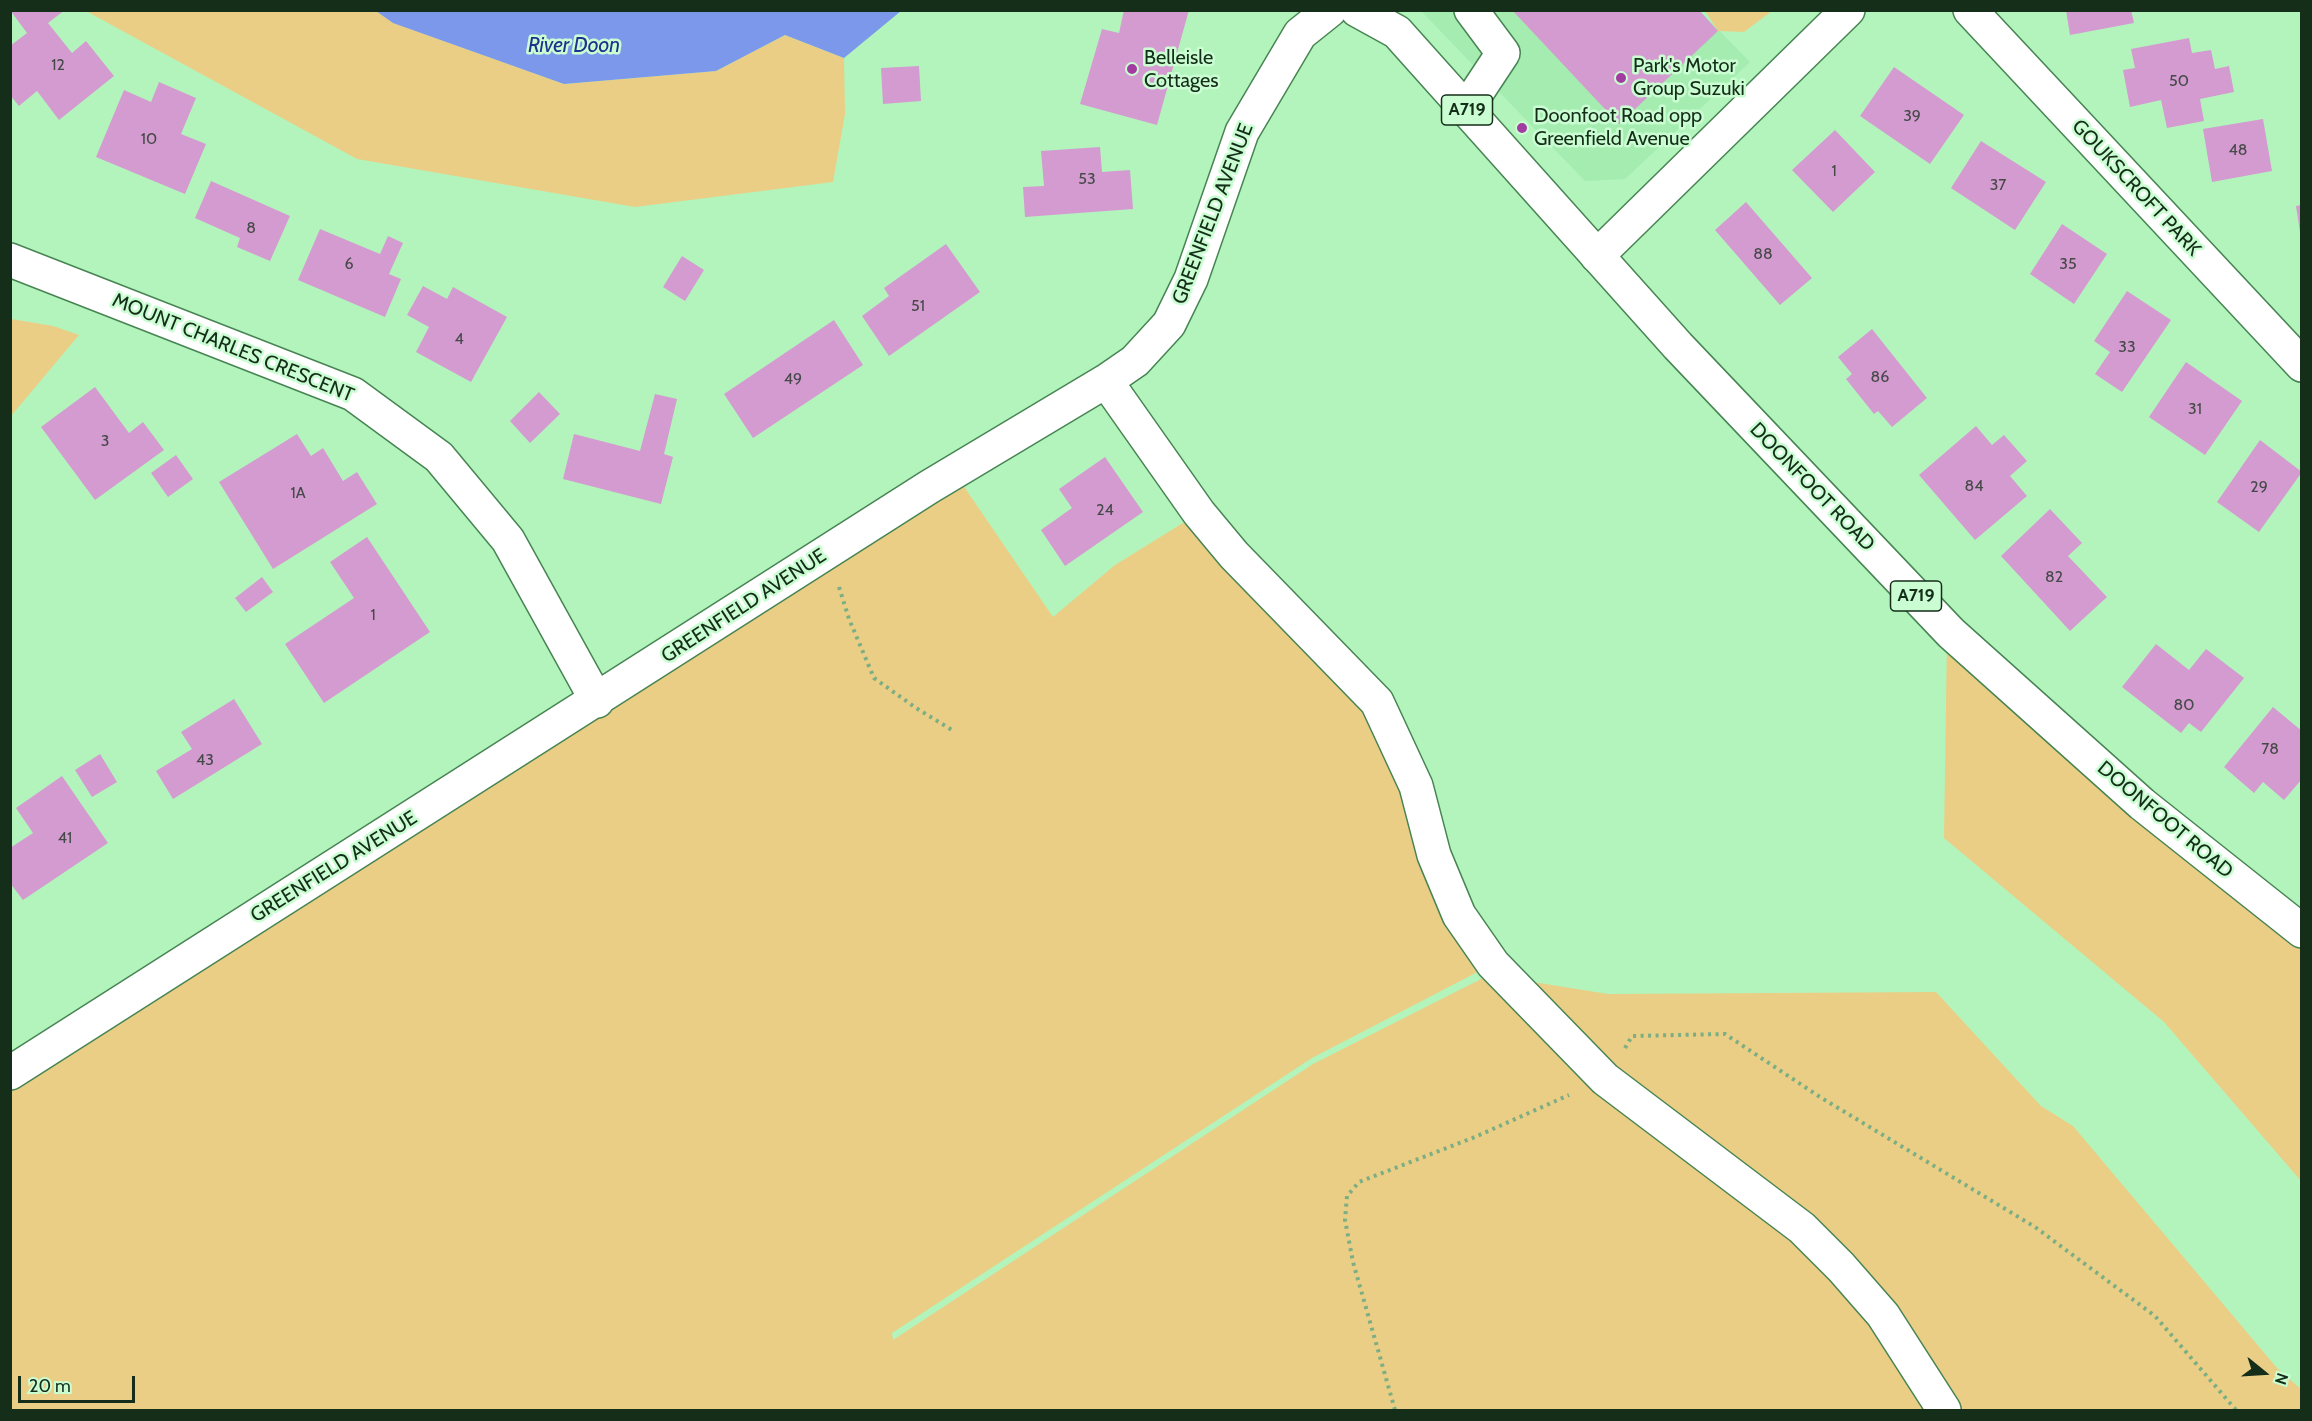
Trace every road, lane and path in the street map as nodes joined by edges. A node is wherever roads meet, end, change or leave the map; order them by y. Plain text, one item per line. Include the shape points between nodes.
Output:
1 (1330, 10) edge
2 (1357, 10) edge
3 (1471, 10) edge
4 (1848, 10) edge
5 (1970, 10) edge
6 (1466, 109) junction
7 (1597, 256) junction
8 (11, 261) edge
9 (2301, 365) edge
10 (1106, 381) junction
11 (833, 548) junction
12 (597, 701) junction
13 (952, 730) dead end
14 (2301, 931) edge
15 (10, 1073) edge
16 (1944, 1410) edge

1 - 10 street, GREENFIELD AVENUE via 1300,34 1242,132 1191,279 1169,324 1135,361
2 - 6 street, DOONFOOT ROAD / A719 via 1397,32
3 - 6 street via 1503,53
4 - 7 street
5 - 9 street, GOUKSCROFT PARK
6 - 7 street, DOONFOOT ROAD / A719
7 - 14 street, DOONFOOT ROAD / A719 via 1951,633 2142,804
8 - 12 street, MOUNT CHARLES CRESCENT via 353,394 439,457 508,540
10 - 11 street, GREENFIELD AVENUE
10 - 16 street via 1199,513 1234,555 1377,702 1416,786 1434,855 1459,915 1493,964 1605,1079 1802,1228 1883,1315
11 - 12 street, GREENFIELD AVENUE
11 - 13 path via 841,559 835,575 874,678
12 - 15 street, GREENFIELD AVENUE

